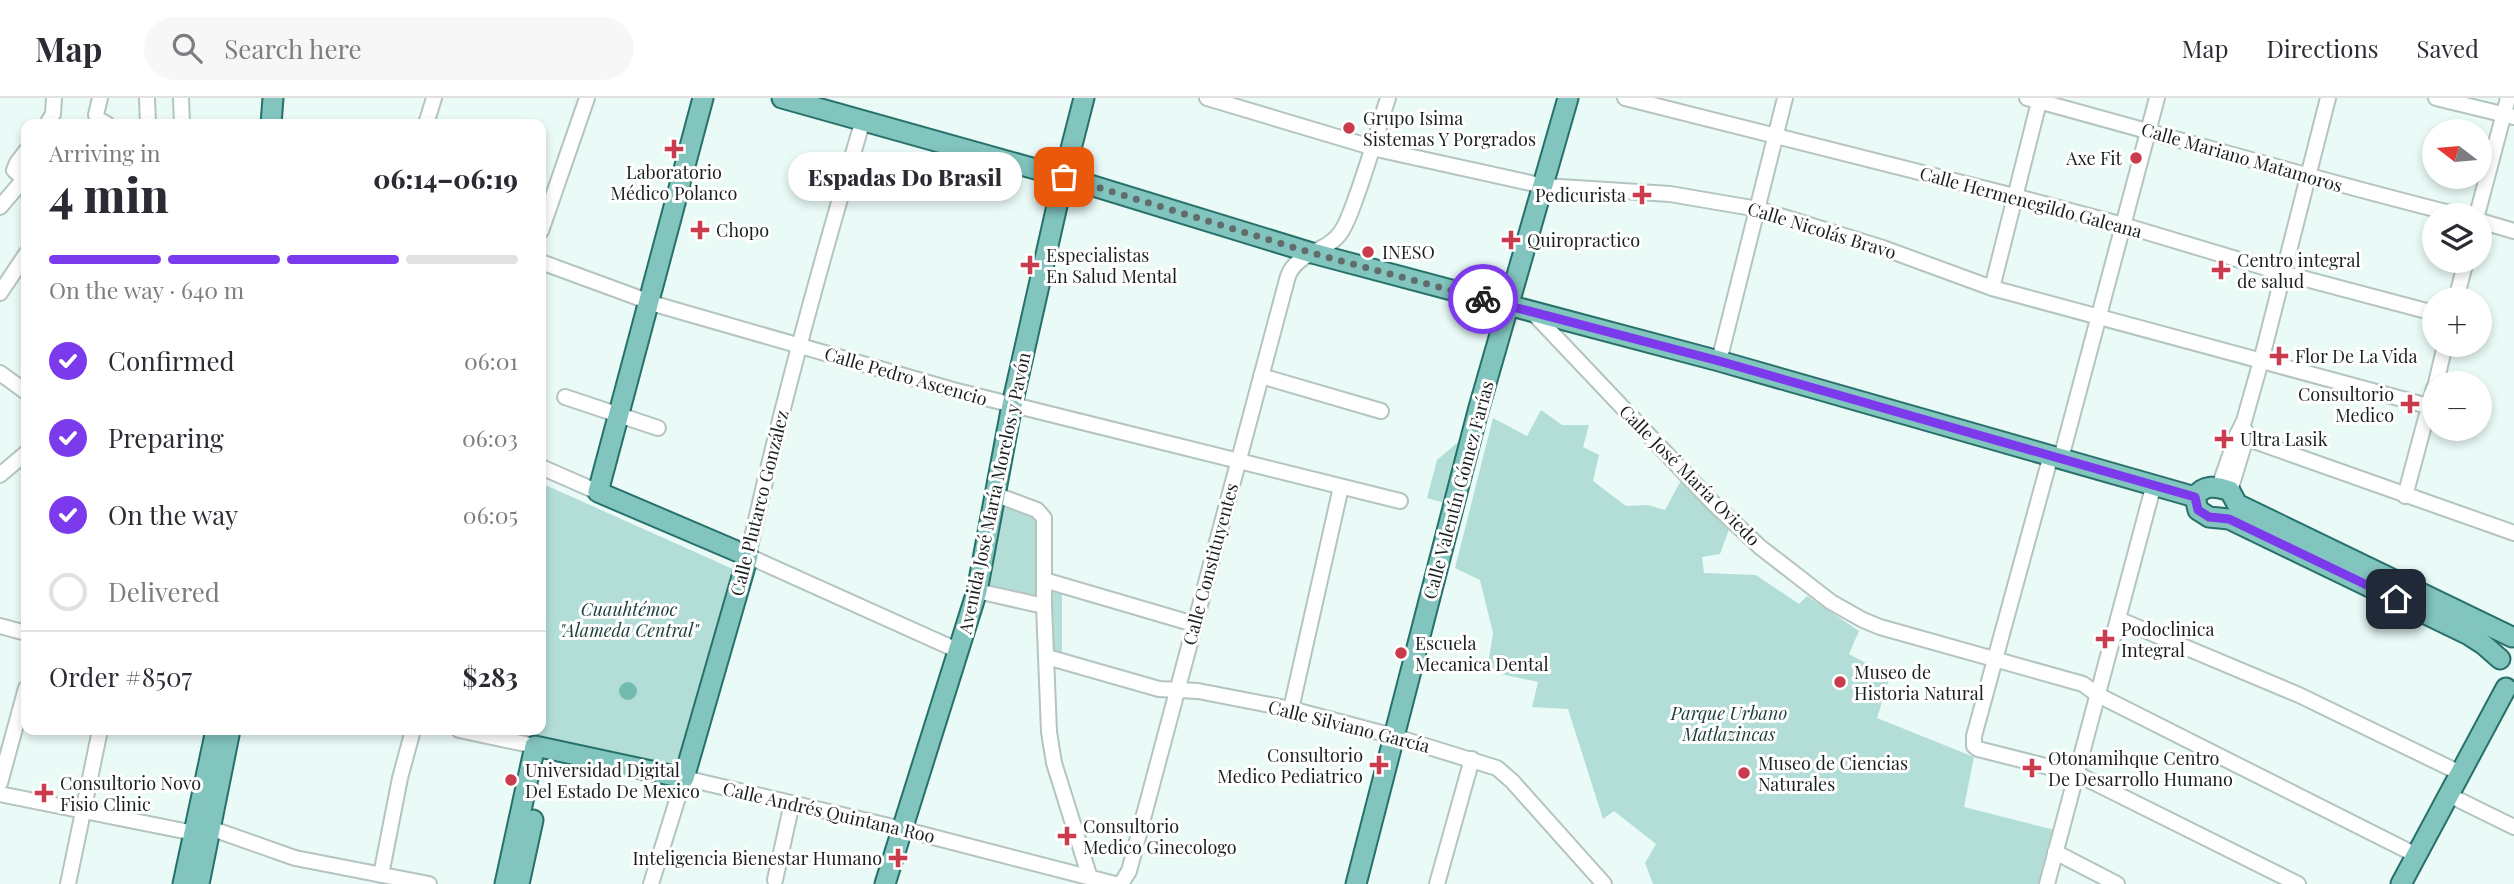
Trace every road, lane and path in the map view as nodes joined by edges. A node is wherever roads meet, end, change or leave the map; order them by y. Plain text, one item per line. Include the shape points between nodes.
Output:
1 (54, 98) edge
2 (100, 98) edge
3 (148, 98) edge
4 (181, 98) edge
5 (273, 98) edge
6 (433, 98) edge
7 (587, 98) edge
8 (703, 98) edge
9 (782, 98) edge
10 (1084, 98) edge
11 (1207, 98) edge
12 (1388, 98) edge
13 (1568, 98) edge
14 (1625, 98) edge
15 (1785, 98) edge
16 (2157, 98) edge
17 (2328, 98) edge
18 (2436, 98) edge
19 (2508, 98) edge
20 (2035, 99) edge
21 (2509, 116) edge
22 (50, 119) edge
23 (98, 119) edge
24 (148, 119) edge
25 (182, 119) edge
26 (271, 119) edge
27 (427, 119) edge
28 (863, 120) junction
29 (2149, 130) junction
30 (1776, 135) junction
31 (1373, 148) junction
32 (21, 158) edge
33 (21, 177) edge
34 (1064, 177) junction
35 (2308, 177) junction
36 (21, 179) edge
37 (1544, 186) junction
38 (2014, 196) junction
39 (2481, 203) edge
40 (2422, 206) edge
41 (0, 207) edge
42 (1758, 209) junction
43 (546, 217) edge
44 (2123, 225) junction
45 (2492, 225) edge
46 (2514, 231) edge
47 (1312, 253) junction
48 (21, 262) edge
49 (546, 264) edge
50 (2283, 274) junction
51 (1992, 288) junction
52 (0, 293) edge
53 (649, 302) junction
54 (1508, 307) junction
55 (2422, 310) edge
56 (1534, 314) junction
57 (2098, 317) junction
58 (799, 345) junction
59 (2261, 360) junction
60 (1719, 361) junction
61 (0, 373) edge
62 (1261, 376) junction
63 (21, 388) edge
64 (565, 397) dead end
65 (2422, 404) edge
66 (1012, 405) junction
67 (1381, 411) dead end
68 (619, 415) junction
69 (658, 428) dead end
70 (2242, 431) junction
71 (2422, 440) edge
72 (2056, 456) junction
73 (21, 457) edge
74 (1237, 461) junction
75 (546, 469) edge
76 (0, 475) edge
77 (2154, 484) junction
78 (1341, 487) junction
79 (598, 492) junction
80 (994, 494) junction
81 (2405, 496) junction
82 (2195, 497) junction
83 (2229, 500) junction
84 (1400, 501) dead end
85 (2514, 533) edge
86 (748, 556) junction
87 (1044, 580) junction
88 (977, 591) junction
89 (1044, 606) junction
90 (2118, 619) junction
91 (1194, 624) junction
92 (0, 626) edge
93 (21, 632) edge
94 (2513, 637) edge
95 (959, 651) junction
96 (1047, 657) junction
97 (1994, 658) junction
98 (2500, 659) junction
99 (1177, 691) junction
100 (2511, 694) edge
101 (2098, 695) junction
102 (21, 706) edge
103 (1291, 709) junction
104 (99, 735) edge
105 (215, 735) edge
106 (229, 735) edge
107 (411, 735) edge
108 (482, 735) edge
109 (1393, 736) junction
110 (541, 748) junction
111 (1472, 759) junction
112 (2460, 773) junction
113 (2077, 774) junction
114 (684, 778) junction
115 (0, 783) edge
116 (0, 794) edge
117 (2459, 800) junction
118 (792, 803) junction
119 (83, 811) junction
120 (2514, 827) edge
121 (902, 829) junction
122 (202, 831) junction
123 (2055, 852) junction
124 (2416, 855) junction
125 (1592, 869) junction
126 (381, 874) junction
127 (1090, 878) junction
128 (775, 880) dead end
129 (68, 884) edge
130 (183, 884) edge
131 (199, 884) edge
132 (429, 884) edge
133 (505, 884) edge
134 (519, 884) edge
135 (651, 884) edge
136 (885, 884) edge
137 (1115, 884) edge
138 (1121, 884) edge
139 (1356, 884) edge
140 (1437, 884) edge
141 (1588, 884) edge
142 (1604, 884) edge
143 (2047, 884) edge
144 (2117, 884) edge
145 (2298, 884) edge
146 (2400, 884) edge
147 (2415, 884) edge

1 - 22 street
2 - 23 street
3 - 24 street
4 - 25 street
5 - 26 main road
6 - 27 street
7 - 43 street
8 - 53 main road
9 - 28 main road
10 - 34 main road, Avenida José María Morelos y Pavón
11 - 31 street, Calle Nicolás Bravo
12 - 31 street, Calle Constituyentes
13 - 37 main road, Calle Valentín Gómez Farías
14 - 30 street, Calle Hermenegildo Galeana
15 - 30 street
16 - 29 street
17 - 35 street
18 - 21 street
19 - 21 street
20 - 29 street, Calle Mariano Matamoros
20 - 38 street
21 - 39 street
28 - 34 main road
28 - 58 street, Calle Plutarco González
29 - 35 street, Calle Mariano Matamoros
29 - 44 street
30 - 38 street, Calle Hermenegildo Galeana
30 - 42 street
31 - 37 street, Calle Nicolás Bravo
31 - 47 street, Calle Constituyentes via 1343,230
32 - 33 street via 14,167
34 - 47 main road
34 - 66 main road, Avenida José María Morelos y Pavón
35 - 40 street, Calle Mariano Matamoros
35 - 50 street
36 - 41 street
37 - 42 street, Calle Nicolás Bravo via 1670,194
37 - 54 main road, Calle Valentín Gómez Farías
38 - 44 street, Calle Hermenegildo Galeana
38 - 51 street
42 - 51 street, Calle Nicolás Bravo
42 - 60 street
44 - 50 street, Calle Hermenegildo Galeana
44 - 57 street
45 - 46 street
47 - 54 main road
47 - 62 street, Calle Constituyentes via 1295,263 1288,276
48 - 52 street
49 - 53 street, Calle Pedro Ascencio
50 - 55 street, Calle Hermenegildo Galeana
50 - 59 street
51 - 57 street, Calle Nicolás Bravo
53 - 58 street, Calle Pedro Ascencio
53 - 68 main road
54 - 56 main road
54 - 109 main road, Calle Valentín Gómez Farías
56 - 60 main road
56 - 97 street, Calle José María Oviedo via 1714,504 1814,590 1880,627
57 - 59 street, Calle Nicolás Bravo
57 - 72 street
58 - 66 street, Calle Pedro Ascencio
58 - 86 street, Calle Plutarco González
59 - 65 street, Calle Nicolás Bravo
59 - 70 street
60 - 72 main road
61 - 63 street
62 - 67 street
62 - 74 street, Calle Constituyentes
64 - 68 street
66 - 74 street, Calle Pedro Ascencio
66 - 80 main road, Avenida José María Morelos y Pavón
68 - 69 street
68 - 79 main road
70 - 81 street
70 - 83 street
71 - 81 street
72 - 77 main road
72 - 97 street
73 - 76 street
74 - 78 street, Calle Pedro Ascencio
74 - 91 street, Calle Constituyentes
75 - 79 street
77 - 82 main road
77 - 90 street
78 - 84 street, Calle Pedro Ascencio
78 - 103 street
79 - 86 main road
80 - 87 street via 1043,516
80 - 88 main road, Avenida José María Morelos y Pavón
81 - 85 street
82 - 83 main road via 2207,487
82 - 83 main road via 2196,506 2217,520
83 - 94 main road
83 - 98 main road via 2483,643
86 - 95 street
86 - 114 main road, Calle Plutarco González
87 - 89 street
87 - 91 street
88 - 89 street
88 - 95 main road, Avenida José María Morelos y Pavón
89 - 96 street
90 - 101 street
90 - 112 street via 2299,695
91 - 99 street, Calle Constituyentes
92 - 93 street
94 - 98 main road
95 - 121 main road, Avenida José María Morelos y Pavón
96 - 99 street, Calle Silviano García
96 - 127 street via 1054,763
97 - 101 street, Calle José María Oviedo via 2083,684
97 - 113 street via 1974,746
98 - 100 main road via 2500,674
99 - 103 street, Calle Silviano García
99 - 138 street, Calle Constituyentes via 1129,871
100 - 112 main road
100 - 117 main road
101 - 113 street
101 - 124 street, Calle José María Oviedo
102 - 115 street
103 - 109 street, Calle Silviano García
104 - 119 street
105 - 122 main road
106 - 122 main road
107 - 126 street
108 - 110 street, Calle Andrés Quintana Roo
109 - 111 street, Calle Silviano García
109 - 139 main road, Calle Valentín Gómez Farías
110 - 114 main road, Calle Andrés Quintana Roo
110 - 133 main road
110 - 134 main road
111 - 125 street, Calle Silviano García via 1497,768 1512,781
111 - 140 street
112 - 124 main road
113 - 123 street
113 - 145 street
114 - 118 street, Calle Andrés Quintana Roo
114 - 135 street, Calle Plutarco González
116 - 119 street
117 - 120 street
117 - 147 main road
118 - 121 street, Calle Andrés Quintana Roo
118 - 128 street
119 - 122 street
119 - 129 street
121 - 127 street, Calle Andrés Quintana Roo
121 - 136 main road, Avenida José María Morelos y Pavón
122 - 126 street via 295,858
122 - 130 main road
122 - 131 main road
123 - 143 street
123 - 144 street
124 - 146 main road
125 - 141 street
125 - 142 street, Calle Silviano García
126 - 132 street
127 - 137 street, Calle Andrés Quintana Roo

